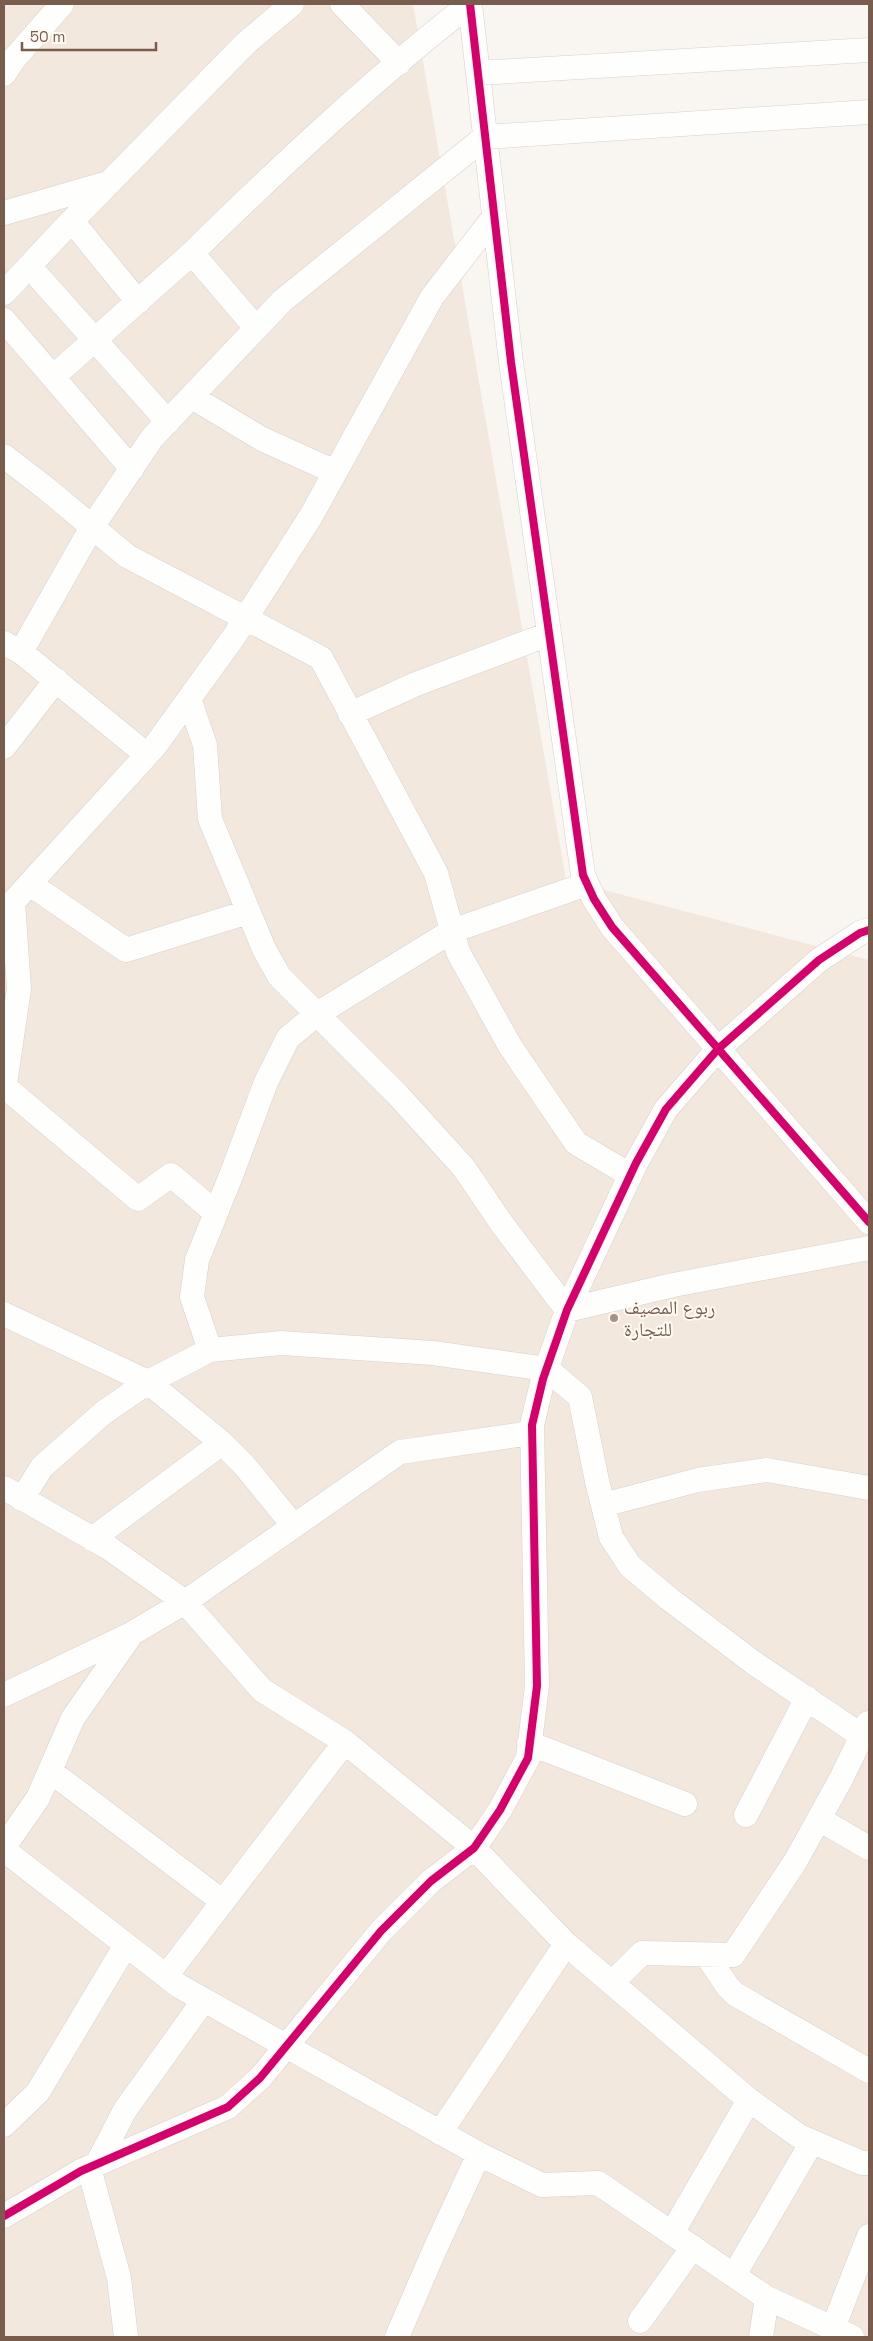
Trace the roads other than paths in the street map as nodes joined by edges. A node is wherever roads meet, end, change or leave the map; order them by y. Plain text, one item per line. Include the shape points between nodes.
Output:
1 (62, 4) edge
2 (292, 4) edge
3 (342, 4) edge
4 (470, 4) edge
5 (869, 50) edge
6 (399, 63) junction
7 (4, 74) edge
8 (478, 74) junction
9 (869, 112) edge
10 (485, 137) junction
11 (108, 184) junction
12 (4, 214) edge
13 (494, 217) junction
14 (72, 221) junction
15 (192, 253) junction
16 (29, 266) junction
17 (4, 293) edge
18 (138, 302) junction
19 (4, 320) edge
20 (256, 328) junction
21 (95, 341) junction
22 (53, 377) junction
23 (192, 397) junction
24 (168, 422) junction
25 (7, 464) edge
26 (132, 469) junction
27 (335, 472) junction
28 (92, 527) junction
29 (245, 620) junction
30 (549, 634) junction
31 (12, 648) edge
32 (56, 680) junction
33 (189, 699) junction
34 (350, 714) junction
35 (4, 747) edge
36 (147, 755) junction
37 (30, 884) junction
38 (587, 884) junction
39 (8, 905) edge
40 (248, 912) junction
41 (869, 930) edge
42 (452, 931) junction
43 (317, 1014) junction
44 (718, 1049) junction
45 (5, 1088) edge
46 (630, 1175) junction
47 (216, 1213) junction
48 (869, 1222) edge
49 (869, 1248) edge
50 (567, 1310) junction
51 (4, 1314) edge
52 (210, 1350) junction
53 (547, 1369) junction
54 (148, 1382) junction
55 (532, 1433) junction
56 (222, 1443) junction
57 (869, 1488) edge
58 (13, 1493) edge
59 (603, 1505) junction
60 (294, 1526) junction
61 (92, 1539) junction
62 (184, 1602) junction
63 (131, 1634) junction
64 (4, 1695) edge
65 (807, 1698) junction
66 (866, 1728) edge
67 (345, 1742) junction
68 (530, 1743) junction
69 (50, 1771) junction
70 (685, 1804) dead end
71 (746, 1815) dead end
72 (819, 1819) junction
73 (4, 1848) edge
74 (474, 1848) junction
75 (869, 1848) edge
76 (222, 1901) junction
77 (566, 1944) junction
78 (126, 1945) junction
79 (707, 1956) junction
80 (166, 1976) junction
81 (612, 1983) junction
82 (204, 2000) junction
83 (286, 2047) junction
84 (869, 2071) edge
85 (749, 2100) junction
86 (4, 2125) edge
87 (440, 2133) junction
88 (812, 2142) junction
89 (479, 2154) junction
90 (869, 2163) edge
91 (93, 2166) junction
92 (4, 2216) edge
93 (672, 2233) junction
94 (869, 2236) edge
95 (693, 2247) junction
96 (734, 2275) junction
97 (767, 2298) junction
98 (640, 2321) dead end
99 (842, 2333) edge
100 (126, 2337) edge
101 (397, 2337) edge
102 (761, 2337) edge

1 - 7 street
2 - 11 street via 245,44
3 - 6 street
4 - 6 street
4 - 8 street
5 - 8 street
6 - 15 street via 294,154
8 - 10 street
9 - 10 street
10 - 13 street
10 - 20 street via 282,301
11 - 12 street
11 - 14 street
13 - 27 street via 432,297
13 - 30 street
14 - 16 street
14 - 18 street
15 - 18 street
15 - 20 street
16 - 17 street
16 - 21 street
18 - 21 street
19 - 22 street
20 - 23 street
21 - 22 street
21 - 24 street
22 - 26 street
23 - 24 street
23 - 27 street via 262,440
24 - 26 street via 152,438
25 - 28 street
26 - 28 street
27 - 29 street
28 - 29 street via 126,556
28 - 31 street
29 - 33 street
29 - 34 street via 321,658
30 - 34 street via 416,684
30 - 38 street via 583,875
31 - 32 street
32 - 35 street
32 - 36 street
33 - 36 street
33 - 40 street via 205,745 210,819
34 - 42 street via 436,873
36 - 37 street
37 - 39 street
37 - 40 street via 126,950
38 - 42 street
38 - 44 street via 612,927
39 - 45 street via 18,989
40 - 43 street via 279,976
41 - 44 street via 819,960
42 - 43 street
42 - 46 street via 458,952 510,1046 576,1143
43 - 47 street via 288,1038 266,1082
43 - 50 street via 397,1094 464,1168
44 - 46 street via 666,1109
44 - 48 street
45 - 47 street via 138,1199 171,1175
46 - 50 street
47 - 52 street via 197,1260 192,1297
49 - 50 street via 673,1285
50 - 53 street
51 - 54 street
52 - 53 street via 281,1343 432,1353
52 - 54 street
53 - 55 street
53 - 59 street via 580,1397
54 - 56 street
54 - 58 street via 103,1414
55 - 60 street via 400,1452
55 - 68 street via 537,1686
56 - 60 street
56 - 61 street
57 - 59 street via 767,1470 698,1480
58 - 61 street
59 - 65 street via 611,1538 630,1566 754,1663
60 - 62 street
61 - 62 street
62 - 63 street
62 - 67 street via 262,1690
63 - 64 street
63 - 69 street via 73,1718
65 - 66 street
65 - 71 street
66 - 72 street
67 - 74 street
67 - 76 street
68 - 70 street
68 - 74 street via 528,1758
69 - 73 street via 38,1798
69 - 76 street
72 - 75 street
72 - 79 street via 795,1862 733,1956
73 - 78 street
74 - 77 street
74 - 83 street via 431,1881 381,1931
76 - 80 street
77 - 81 street
77 - 87 street
78 - 80 street
78 - 86 street via 38,2092
79 - 81 street via 642,1953
79 - 84 street via 735,1994
80 - 82 street
81 - 85 street
82 - 83 street
82 - 91 street via 125,2110
83 - 87 street
83 - 91 street via 260,2078 228,2107
85 - 88 street
85 - 93 street
87 - 89 street
88 - 90 street
88 - 96 street
89 - 93 street via 542,2185 598,2183
89 - 101 street
91 - 92 street
91 - 100 street via 119,2278
93 - 95 street
94 - 99 street
95 - 96 street
95 - 98 street
96 - 97 street
97 - 99 street
97 - 102 street

